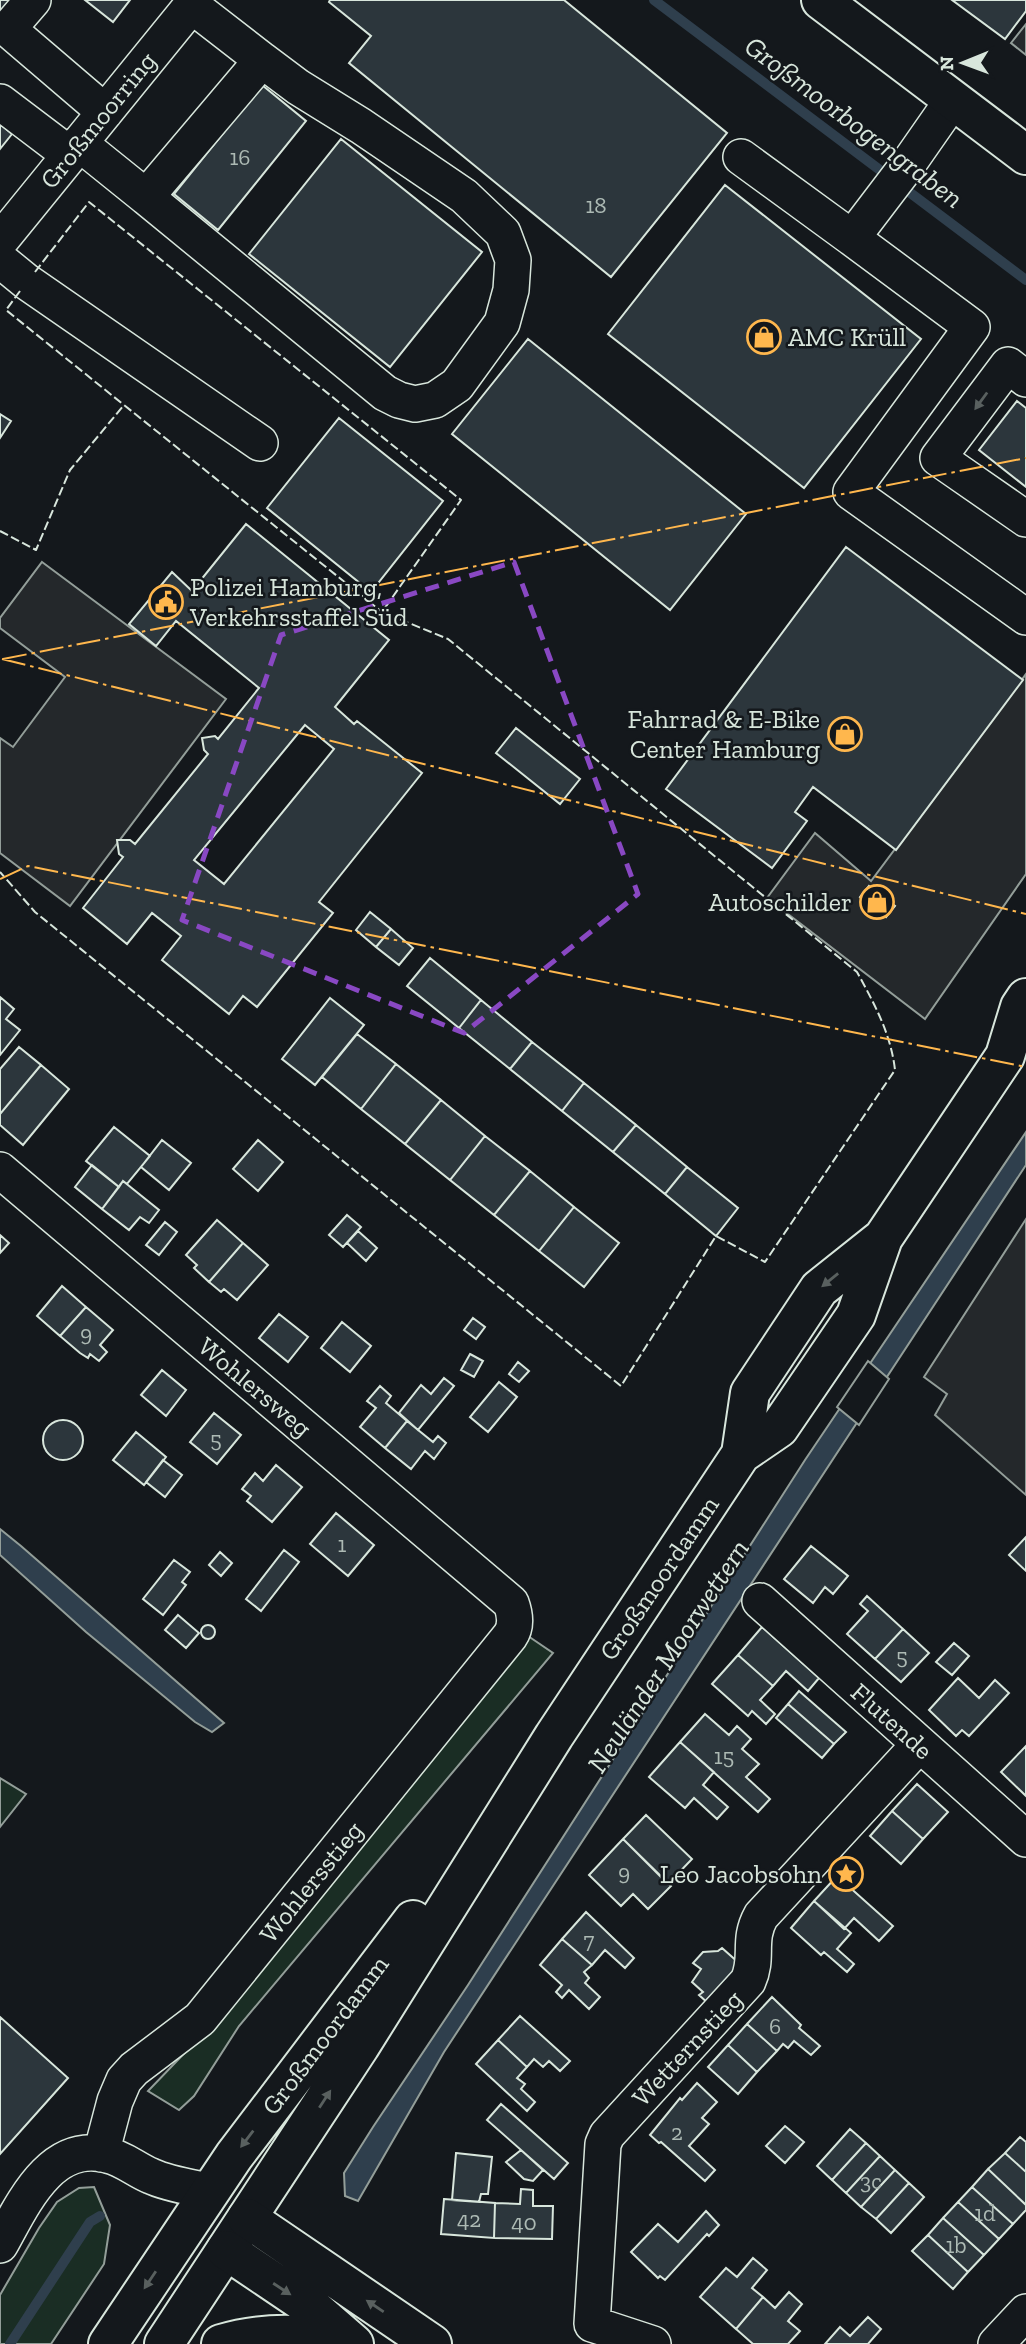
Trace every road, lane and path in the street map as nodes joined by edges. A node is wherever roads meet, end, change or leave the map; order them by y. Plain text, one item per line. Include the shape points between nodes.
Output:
1 (33, 0) edge
2 (821, 0) edge
3 (193, 3) edge
4 (262, 60) junction
5 (952, 101) junction
6 (0, 102) edge
7 (105, 112) junction
8 (74, 149) junction
9 (1026, 155) edge
10 (741, 157) dead end
11 (146, 197) junction
12 (852, 239) junction
13 (0, 241) edge
14 (0, 260) edge
15 (1026, 379) edge
16 (260, 443) dead end
17 (1026, 519) edge
18 (1026, 617) edge
19 (1026, 998) edge
20 (1016, 1048) edge
21 (0, 1170) edge
22 (883, 1238) junction
23 (741, 1454) junction
24 (760, 1601) dead end
25 (510, 1603) joint
26 (554, 1736) junction
27 (919, 1745) junction
28 (1026, 1839) edge
29 (101, 2154) junction
30 (153, 2178) junction
31 (209, 2191) junction
32 (247, 2218) junction
33 (188, 2223) junction
34 (0, 2245) edge
35 (226, 2250) junction
36 (1026, 2312) edge
37 (352, 2343) edge
38 (108, 2344) edge
39 (164, 2344) edge
40 (221, 2344) edge
41 (432, 2344) edge
42 (653, 2344) edge
43 (996, 2344) edge

1 - 7 street via 8,29
2 - 5 main road
3 - 4 street
3 - 7 street, Großmoorring
4 - 11 street
4 - 11 street via 464,196 503,233 513,260 502,323 457,385 435,400 415,404 385,393
5 - 9 main road
5 - 12 street
6 - 8 street
7 - 8 street, Großmoorring
8 - 11 street
8 - 13 street, Großmoorring
10 - 12 street
12 - 18 street via 971,327 851,492
14 - 16 street
15 -> 17 street via 1007,365 939,458
19 - 20 main road, Großmoordamm via 1020,1007
20 - 22 main road, Großmoordamm
21 - 25 street, Wohlersweg
22 - 23 main road, Großmoordamm via 856,1315 779,1428
22 -> 23 main road, Großmoordamm via 819,1289 750,1393
23 - 26 main road, Großmoordamm
24 - 27 street, Flutende
25 - 29 street, Wohlersstieg via 513,1632 256,1951 200,2019 124,2080
26 -> 31 main road, Großmoordamm
32 -> 26 main road, Großmoordamm
27 - 28 street, Flutende
27 - 42 street, Wetternstieg via 761,1916 752,1936 754,1961 748,1981 607,2134 592,2324
29 - 30 street
29 - 34 street via 74,2156 52,2168 23,2202
30 - 31 street
30 - 33 street
31 - 32 main road
31 - 33 main road, Großmoordamm
32 - 35 main road, Großmoordamm
41 -> 32 main road
33 - 35 main road
33 -> 38 main road, Großmoordamm
35 -> 37 main road via 315,2310
35 - 39 main road, Großmoordamm
36 - 43 street
37 - 40 main road via 290,2334

